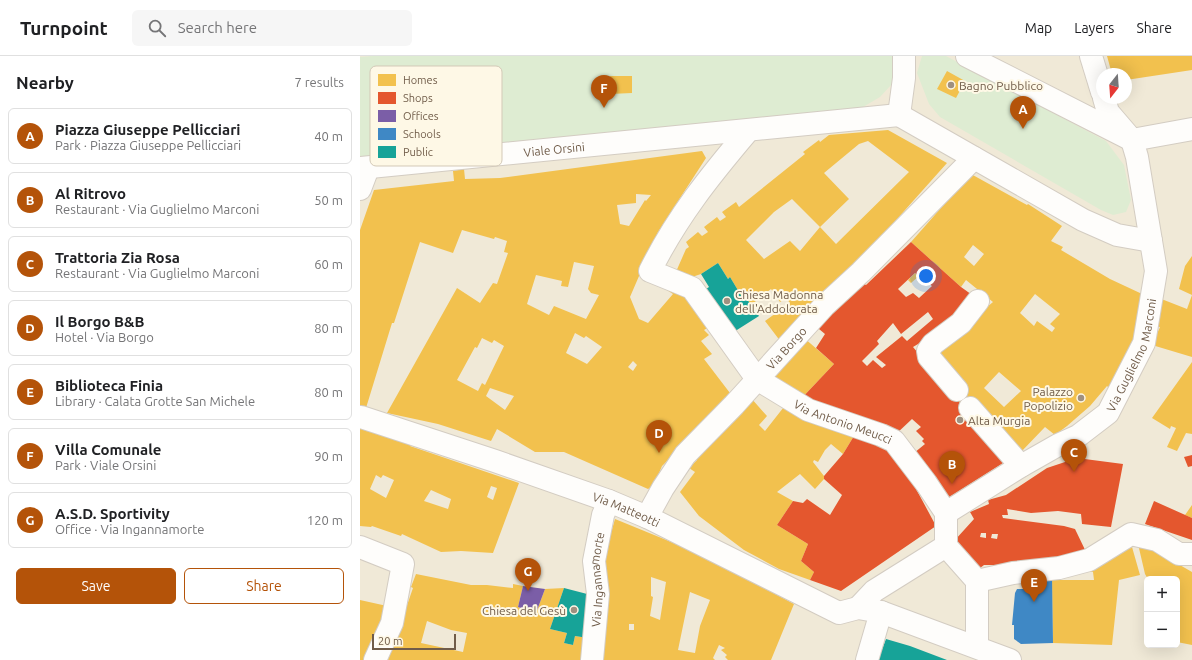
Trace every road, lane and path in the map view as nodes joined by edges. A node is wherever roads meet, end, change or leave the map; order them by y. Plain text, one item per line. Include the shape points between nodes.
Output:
1 (904, 56) edge
2 (967, 56) edge
3 (1091, 56) edge
4 (1096, 72) edge
5 (1106, 104) edge
6 (899, 115) junction
7 (1192, 129) edge
8 (748, 131) junction
9 (1132, 140) junction
10 (502, 155) edge
11 (974, 158) junction
12 (385, 166) edge
13 (364, 168) edge
14 (360, 189) edge
15 (1151, 241) junction
16 (978, 301) dead end
17 (757, 379) junction
18 (956, 390) dead end
19 (970, 408) dead end
20 (361, 417) dead end
21 (1021, 466) junction
22 (609, 501) junction
23 (946, 513) junction
24 (647, 518) junction
25 (946, 546) junction
26 (360, 547) edge
27 (1188, 557) edge
28 (977, 580) junction
29 (858, 608) junction
30 (881, 612) junction
31 (977, 647) junction
32 (375, 660) edge
33 (592, 660) edge
34 (867, 660) edge
35 (1010, 660) edge

1 - 6 street
2 - 9 street
3 - 4 street
5 - 9 street via 1108,112
6 - 8 street, Viale Orsini
6 - 11 street
7 - 9 street
8 - 10 street, Viale Orsini
8 - 17 street via 684,211 650,271 692,288
9 - 15 street, Via Guglielmo Marconi
11 - 15 street via 1083,220 1117,235
11 - 17 street, Via Borgo via 824,306
12 - 13 street, Viale Orsini
13 - 14 street
15 - 21 street, Via Guglielmo Marconi via 1156,271 1144,343 1108,413 1078,436
16 - 18 street via 961,323 933,344 928,351 929,357
17 - 23 street, Via Antonio Meucci via 808,410 894,441
17 - 24 street, Via Borgo via 685,455
19 - 21 street
20 - 22 street, Via Matteotti via 495,460
21 - 23 street, Via Guglielmo Marconi
22 - 24 street, Via Matteotti
22 - 33 street, Via Ingannamorte via 603,515 594,561 598,594
23 - 25 street
24 - 29 street, Via Matteotti via 839,613
25 - 28 street
25 - 29 street via 874,591
26 - 32 street via 403,564 392,622
27 - 28 street via 1157,540 1131,534 1088,560 1059,568
28 - 31 street
29 - 30 street, Via Matteotti
30 - 31 street, Via Matteotti
30 - 34 street
31 - 35 street, Via Matteotti

